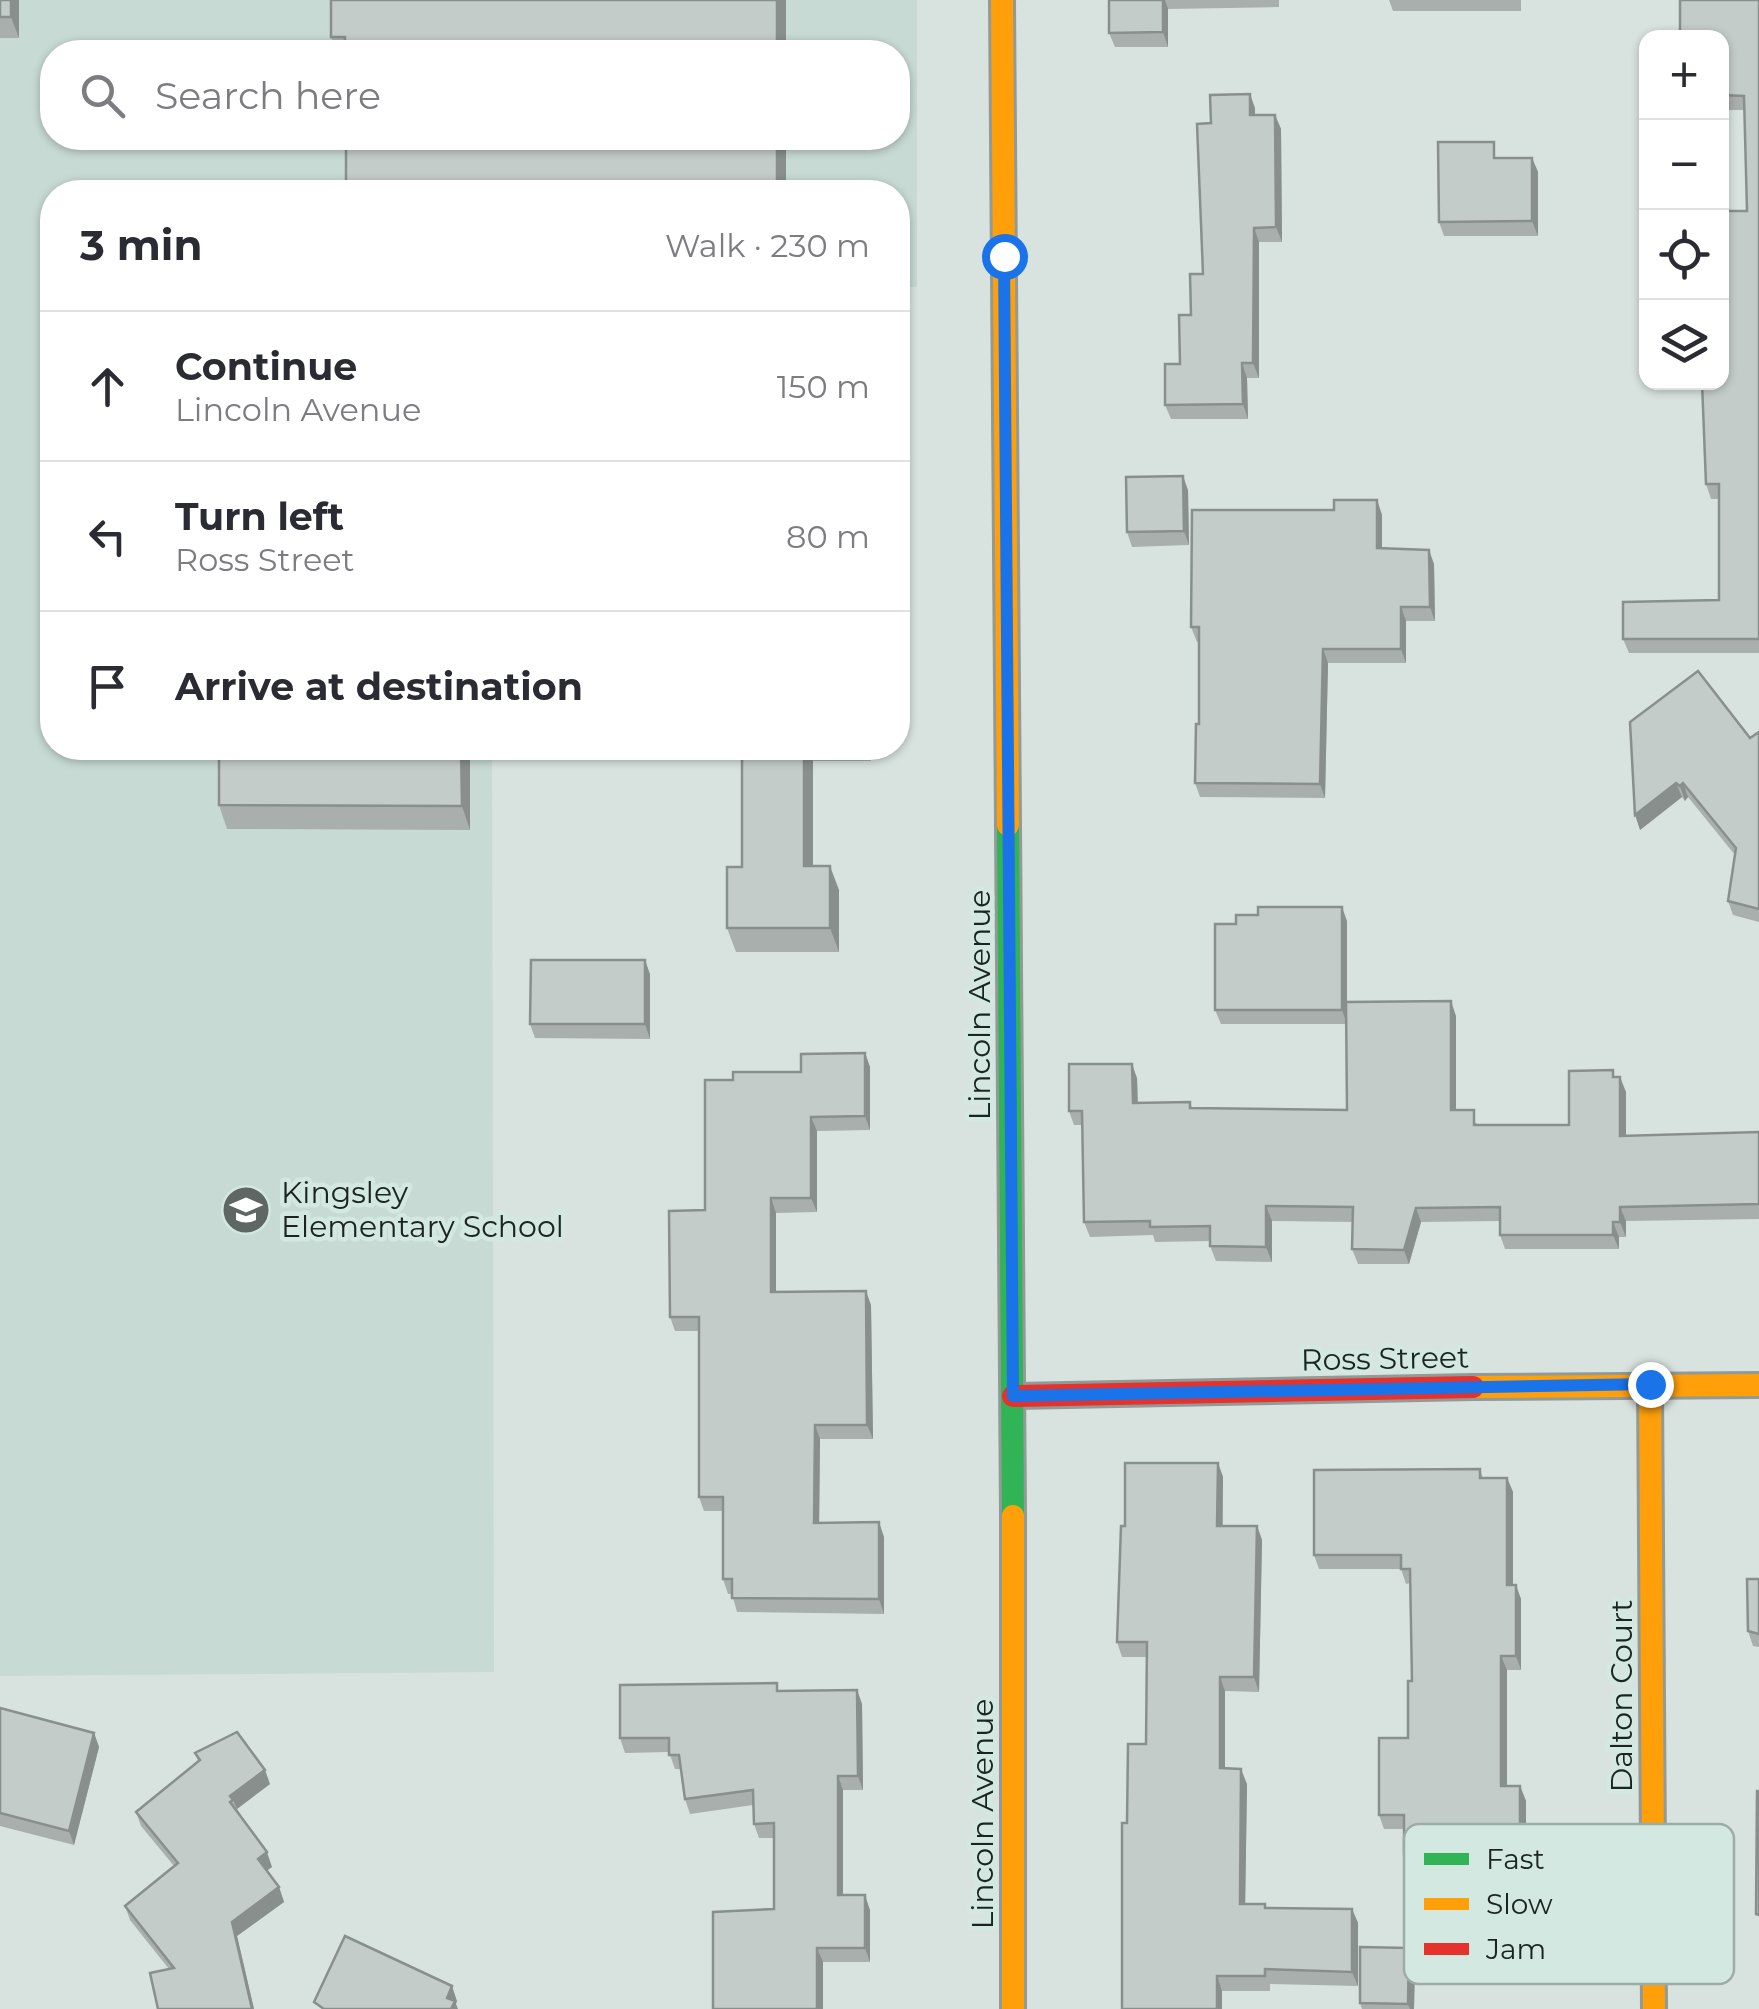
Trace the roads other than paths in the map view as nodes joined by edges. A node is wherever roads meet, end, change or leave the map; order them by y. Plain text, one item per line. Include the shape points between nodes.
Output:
1 (1002, 0) edge
2 (1650, 1384) junction
3 (1759, 1386) edge
4 (1013, 1396) junction
5 (1653, 1824) edge
6 (1654, 1984) edge
7 (1013, 2009) edge
8 (1654, 2009) edge

1 - 4 street, Lincoln Avenue
2 - 3 street, Ross Street
2 - 4 street, Ross Street
2 - 5 street, Dalton Court
4 - 7 street, Lincoln Avenue
6 - 8 street, Dalton Court

